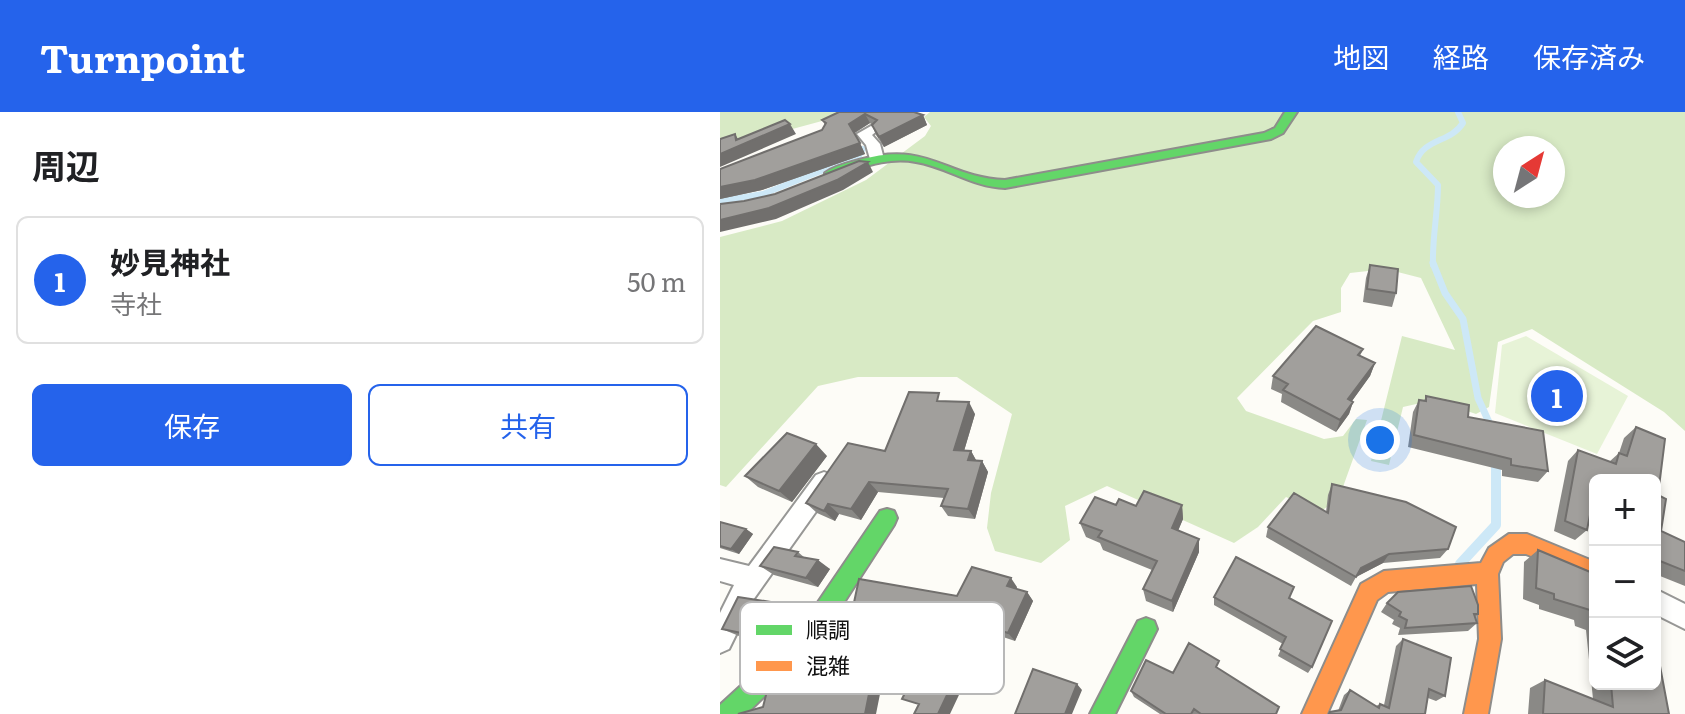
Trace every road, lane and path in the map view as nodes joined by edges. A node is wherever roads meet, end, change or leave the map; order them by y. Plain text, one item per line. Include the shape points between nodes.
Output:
1 (1291, 112) edge
2 (871, 130) edge
3 (877, 159) junction
4 (819, 178) edge
5 (838, 462) edge
6 (887, 518) dead end
7 (720, 570) edge
8 (1589, 570) edge
9 (1487, 573) junction
10 (754, 579) junction
11 (741, 602) edge
12 (831, 602) edge
13 (740, 604) edge
14 (1661, 604) edge
15 (1685, 617) edge
16 (1146, 629) dead end
17 (720, 640) edge
18 (749, 694) edge
19 (728, 714) edge
20 (1102, 714) edge
21 (1314, 714) edge
22 (1476, 714) edge

1 - 3 street via 1279,130 1267,136 1005,184 964,180 911,157
2 - 3 street via 864,134
3 - 4 street
5 - 10 street
6 - 12 street
7 - 10 street
8 - 9 street via 1527,544 1509,544
9 - 21 street via 1384,582 1369,592
9 - 22 street via 1490,639
10 - 11 street
13 - 17 street
14 - 15 street
16 - 20 street
18 - 19 street

